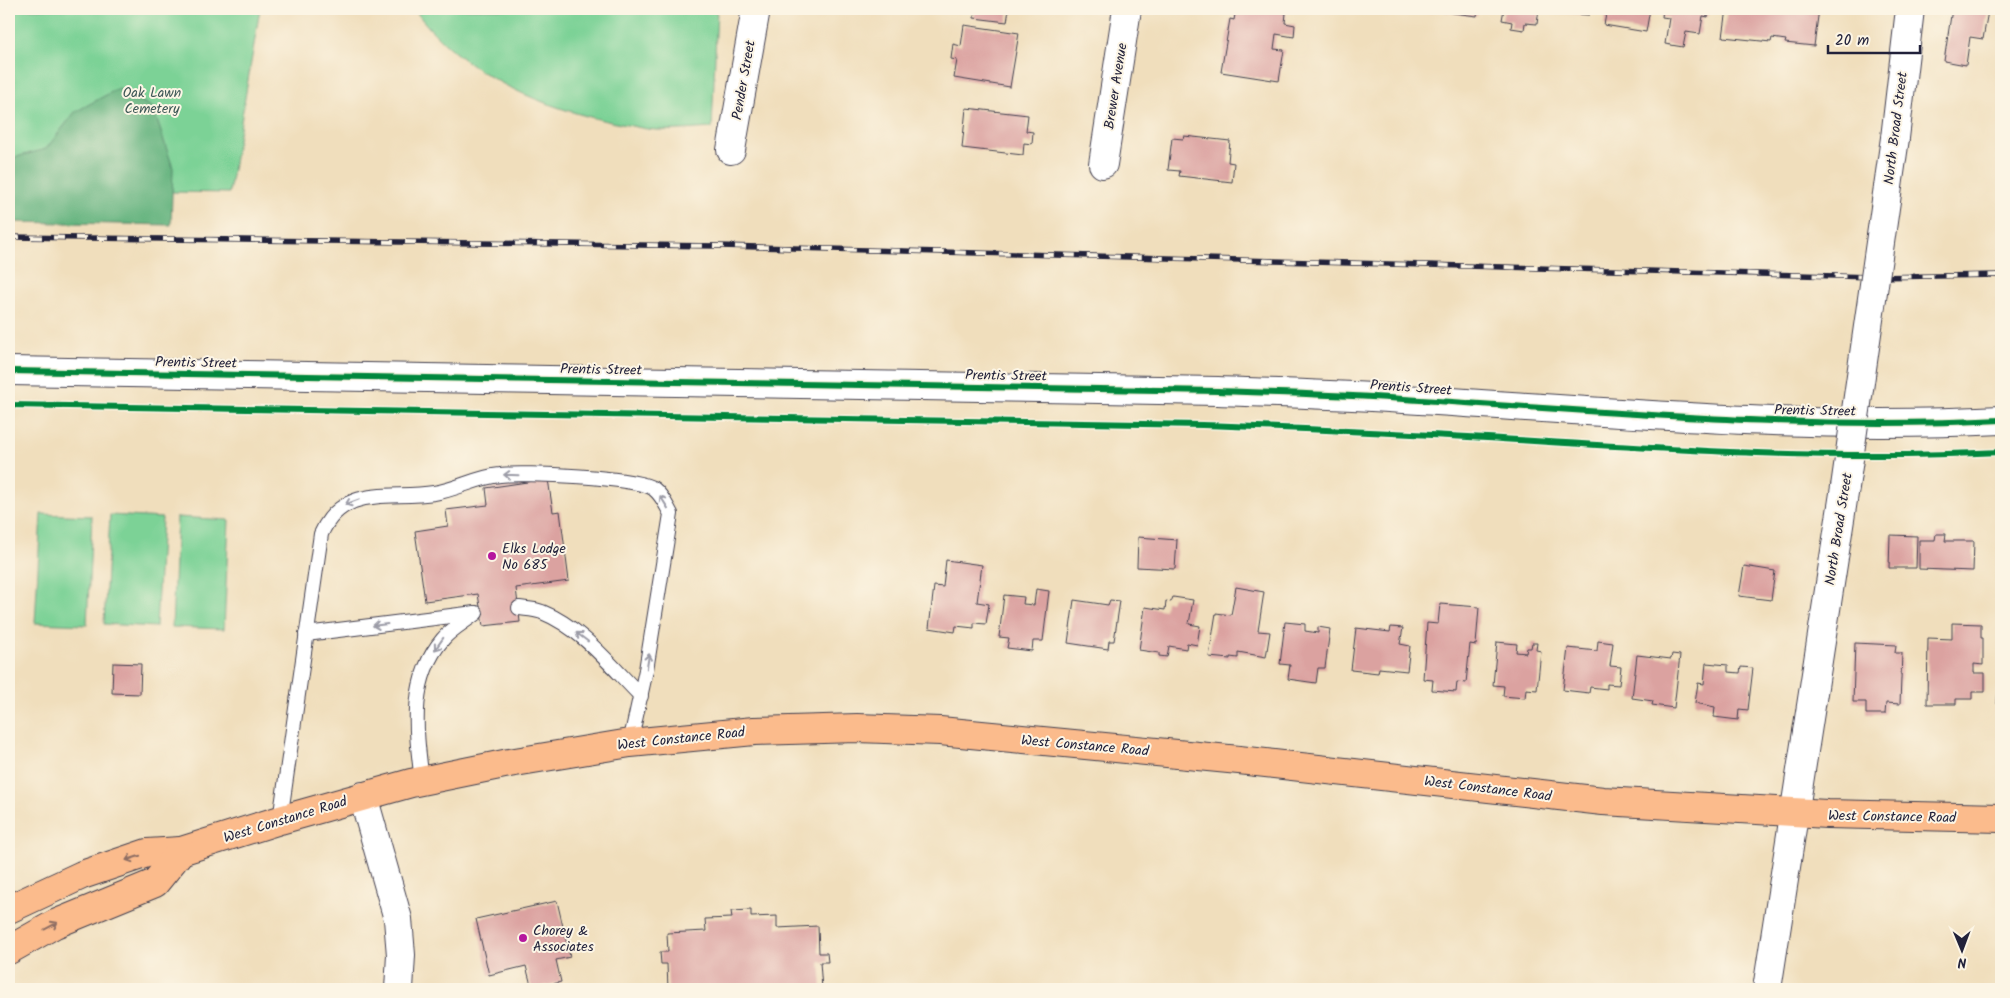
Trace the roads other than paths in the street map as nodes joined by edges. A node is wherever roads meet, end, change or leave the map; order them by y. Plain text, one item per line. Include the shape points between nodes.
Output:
1 (756, 9) edge
2 (1127, 9) edge
3 (1910, 9) edge
4 (731, 150) dead end
5 (1103, 164) dead end
6 (9, 371) edge
7 (2001, 420) edge
8 (519, 608) dead end
9 (306, 634) junction
10 (641, 696) junction
11 (630, 743) junction
12 (422, 781) junction
13 (363, 796) junction
14 (1793, 813) junction
15 (2001, 818) edge
16 (280, 820) junction
17 (180, 851) junction
18 (9, 909) edge
19 (9, 950) edge
20 (399, 989) edge
21 (1767, 989) edge

1 - 4 street, Pender Street
2 - 5 street, Brewer Avenue
3 - 14 street, North Broad Street, bridge via 1895,138 1845,487
6 - 7 street, Prentis Street via 1218,391 1370,396 1736,422
10 -> 8 lane via 580,635 540,611
10 -> 9 lane via 671,514 654,488 638,482 500,475 435,493 355,499 328,519 321,534
9 - 12 lane via 479,613 444,638 429,660 421,680 415,724
9 - 16 lane
10 - 11 lane
11 - 12 main road, West Constance Road
11 - 14 main road, West Constance Road via 754,730 857,728 940,731 1239,760 1603,801
12 - 13 main road, West Constance Road
13 - 16 main road, West Constance Road
13 - 20 street via 398,919
14 - 15 main road, West Constance Road
14 - 21 street, North Broad Street
16 - 17 main road, West Constance Road
17 -> 18 main road, West Constance Road via 147,853 82,875
19 -> 17 main road via 55,924 155,883

